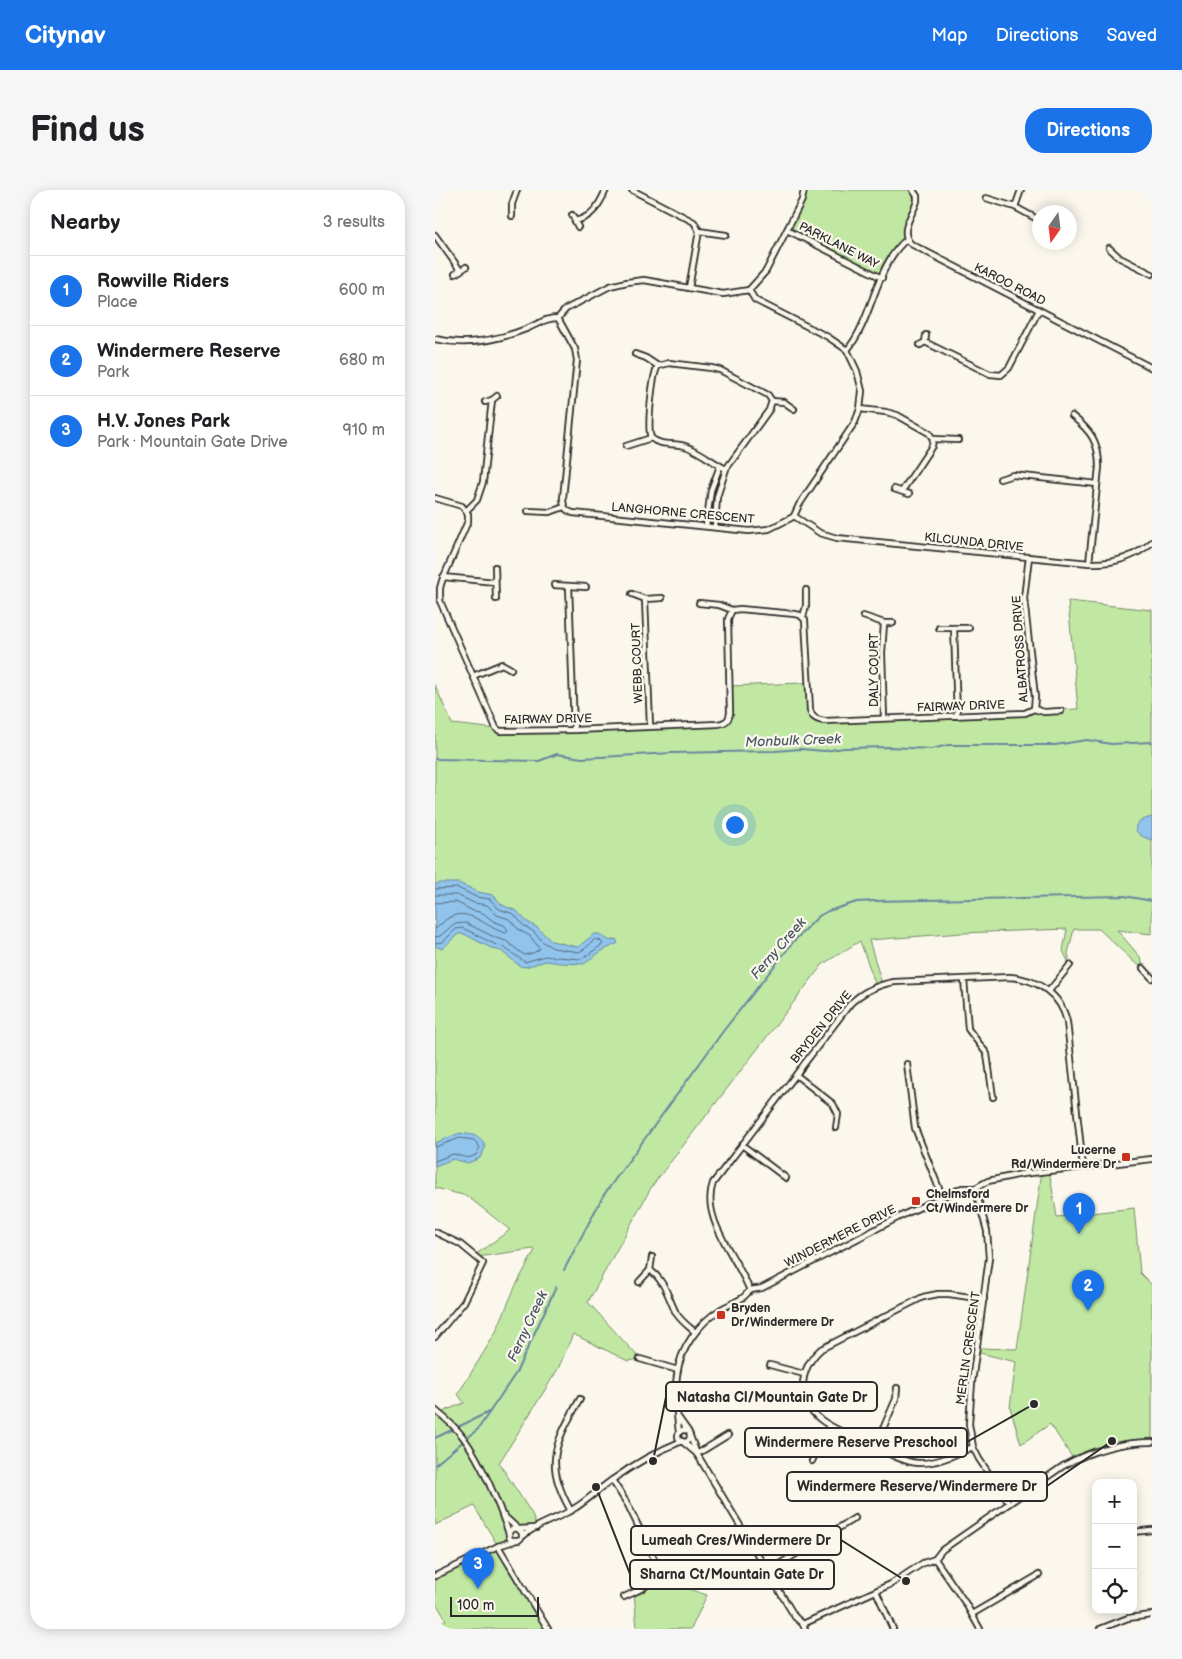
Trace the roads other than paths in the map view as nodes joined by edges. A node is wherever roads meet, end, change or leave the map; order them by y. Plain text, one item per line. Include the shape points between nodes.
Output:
1 (517, 190) edge
2 (606, 190) edge
3 (632, 190) edge
4 (804, 190) edge
5 (921, 190) edge
6 (1021, 190) edge
7 (914, 191) edge
8 (986, 198) dead end
9 (1015, 206) junction
10 (572, 215) dead end
11 (512, 216) dead end
12 (1032, 216) edge
13 (575, 221) junction
14 (578, 227) dead end
15 (787, 230) junction
16 (699, 231) junction
17 (435, 235) edge
18 (726, 235) dead end
19 (907, 239) junction
20 (1109, 248) dead end
21 (466, 267) dead end
22 (460, 270) junction
23 (455, 274) dead end
24 (1152, 274) edge
25 (881, 278) junction
26 (689, 288) junction
27 (749, 290) junction
28 (1039, 310) junction
29 (558, 318) junction
30 (926, 335) dead end
31 (435, 339) edge
32 (925, 342) junction
33 (920, 345) dead end
34 (847, 350) junction
35 (635, 354) dead end
36 (658, 366) junction
37 (1152, 368) edge
38 (497, 396) dead end
39 (492, 400) junction
40 (772, 401) junction
41 (485, 402) dead end
42 (794, 409) dead end
43 (860, 409) junction
44 (1072, 416) dead end
45 (651, 438) junction
46 (933, 439) junction
47 (958, 440) dead end
48 (626, 446) dead end
49 (720, 466) junction
50 (726, 470) junction
51 (1000, 479) dead end
52 (1097, 484) junction
53 (894, 490) dead end
54 (902, 491) junction
55 (909, 494) dead end
56 (435, 498) edge
57 (564, 507) junction
58 (467, 510) junction
59 (529, 511) dead end
60 (794, 516) junction
61 (706, 526) junction
62 (715, 527) junction
63 (1152, 542) edge
64 (1029, 557) junction
65 (1089, 563) junction
66 (495, 568) dead end
67 (443, 577) junction
68 (495, 582) junction
69 (554, 585) dead end
70 (569, 586) junction
71 (586, 587) dead end
72 (806, 590) dead end
73 (632, 594) dead end
74 (645, 598) junction
75 (662, 598) dead end
76 (496, 599) dead end
77 (699, 603) dead end
78 (732, 610) junction
79 (863, 616) dead end
80 (803, 617) junction
81 (884, 623) junction
82 (893, 623) dead end
83 (939, 628) dead end
84 (954, 628) junction
85 (969, 628) dead end
86 (503, 658) dead end
87 (502, 664) junction
88 (511, 669) dead end
89 (473, 676) junction
90 (1034, 709) junction
91 (1061, 711) dead end
92 (957, 716) junction
93 (884, 718) junction
94 (650, 726) junction
95 (573, 730) junction
96 (1070, 965) dead end
97 (1143, 968) dead end
98 (1152, 978) edge
99 (965, 979) junction
100 (1049, 991) junction
101 (907, 1064) dead end
102 (796, 1075) junction
103 (993, 1097) dead end
104 (837, 1128) dead end
105 (742, 1145) junction
106 (1152, 1159) edge
107 (1083, 1167) junction
108 (786, 1178) dead end
109 (975, 1188) junction
110 (942, 1196) junction
111 (435, 1232) edge
112 (652, 1257) dead end
113 (650, 1270) junction
114 (639, 1282) dead end
115 (750, 1291) junction
116 (984, 1298) junction
117 (695, 1332) junction
118 (435, 1338) edge
119 (640, 1359) dead end
120 (770, 1365) dead end
121 (678, 1370) junction
122 (804, 1374) junction
123 (897, 1388) dead end
124 (580, 1399) dead end
125 (435, 1410) edge
126 (678, 1416) junction
127 (829, 1426) junction
128 (689, 1433) junction
129 (679, 1434) junction
130 (728, 1434) dead end
131 (683, 1441) junction
132 (1152, 1442) edge
133 (875, 1447) junction
134 (973, 1447) junction
135 (665, 1448) junction
136 (697, 1454) junction
137 (812, 1461) dead end
138 (612, 1480) junction
139 (1009, 1503) junction
140 (571, 1511) junction
141 (503, 1515) junction
142 (855, 1518) dead end
143 (537, 1528) junction
144 (518, 1529) junction
145 (1152, 1530) edge
146 (1137, 1532) edge
147 (509, 1534) junction
148 (522, 1537) junction
149 (514, 1541) junction
150 (498, 1546) junction
151 (935, 1558) junction
152 (768, 1571) junction
153 (1039, 1575) dead end
154 (435, 1576) edge
155 (876, 1592) junction
156 (624, 1597) dead end
157 (972, 1614) junction
158 (1152, 1615) edge
159 (804, 1627) edge
160 (548, 1629) edge
161 (893, 1629) edge
162 (980, 1629) edge
163 (1100, 1629) edge

1 - 11 street
2 - 13 street via 594,212
3 - 16 street via 694,222
4 - 15 street via 803,200
5 - 7 street
6 - 9 street
7 - 19 street via 917,201 906,226
8 - 9 street
9 - 12 street
10 - 13 street
13 - 14 street
15 - 25 street, PARKLANE WAY
15 - 27 street via 766,271
16 - 18 street
16 - 26 street
17 - 22 street
19 - 25 street via 895,252
19 - 28 street, KAROO ROAD
20 - 24 street via 1120,258
21 - 22 street
22 - 23 street
25 - 34 street via 862,326
26 - 27 street via 723,294
26 - 29 street via 644,280 619,284 566,309
27 - 34 street via 755,300
28 - 32 street via 1009,368 1001,375 989,374
28 - 37 street, KAROO ROAD
29 - 31 street via 548,318 527,329 497,338 471,342
29 - 57 street via 575,349 577,360
30 - 32 street
32 - 33 street
34 - 43 street via 861,383
35 - 36 street
36 - 40 street via 669,364 715,369 763,392
36 - 45 street via 649,429
38 - 39 street
39 - 41 street
39 - 58 street via 483,482 477,500
40 - 42 street via 784,402
40 - 50 street
43 - 46 street via 893,413 926,430
43 - 60 street via 851,429
44 - 52 street via 1089,431 1096,445 1099,462
45 - 48 street
45 - 49 street via 682,445
46 - 47 street
46 - 54 street via 932,446
49 - 50 street
49 - 61 street via 711,490
50 - 62 street via 717,497
51 - 52 street via 1013,475
52 - 65 street
53 - 54 street
54 - 55 street
56 - 58 street
57 - 59 street, LANGHORNE CRESCENT via 550,512
57 - 61 street, LANGHORNE CRESCENT via 573,513
58 - 67 street, FAIRWAY DRIVE via 468,521
60 - 62 street, LANGHORNE CRESCENT via 764,530
60 - 64 street, KILCUNDA DRIVE via 820,533 837,538
61 - 62 street, LANGHORNE CRESCENT
63 - 65 street, KILCUNDA DRIVE via 1122,560
64 - 65 street, KILCUNDA DRIVE
64 - 90 street, ALBATROSS DRIVE via 1024,598
66 - 68 street
67 - 68 street
67 - 89 street, FAIRWAY DRIVE via 440,601
68 - 76 street
69 - 70 street
70 - 71 street
70 - 95 street
72 - 80 street, FAIRWAY DRIVE
73 - 74 street
74 - 75 street
74 - 94 street, WEBB COURT
77 - 78 street
78 - 80 street via 740,608
78 - 94 street, FAIRWAY DRIVE via 728,619 728,720 718,724
79 - 81 street, DALY COURT
80 - 93 street, FAIRWAY DRIVE via 811,716 825,720
81 - 82 street, DALY COURT
81 - 93 street, DALY COURT
83 - 84 street
84 - 85 street
84 - 92 street
86 - 87 street
87 - 88 street
87 - 89 street
89 - 95 street, FAIRWAY DRIVE via 500,731
90 - 91 street, FAIRWAY DRIVE
90 - 92 street, FAIRWAY DRIVE via 1025,713
92 - 93 street, FAIRWAY DRIVE
94 - 95 street, FAIRWAY DRIVE
96 - 100 street
97 - 98 street
99 - 100 street, BRYDEN DRIVE via 1022,978
99 - 102 street, BRYDEN DRIVE via 894,982 867,990 850,1004
99 - 103 street via 967,1029 987,1054
100 - 107 street, BRYDEN DRIVE via 1059,1003 1067,1022
101 - 110 street via 915,1128
102 - 104 street via 833,1104 838,1114
102 - 105 street, BRYDEN DRIVE
105 - 108 street
105 - 115 street, BRYDEN DRIVE via 715,1180 709,1204
106 - 107 street, WINDERMERE DRIVE
107 - 109 street, WINDERMERE DRIVE via 1005,1177
109 - 110 street, WINDERMERE DRIVE via 962,1188
109 - 116 street, MERLIN CRESCENT via 989,1244
110 - 115 street, WINDERMERE DRIVE via 762,1288
111 - 118 street via 460,1244 483,1263 464,1302
112 - 113 street
113 - 114 street
113 - 117 street via 664,1284 682,1321
115 - 117 street, WINDERMERE DRIVE via 713,1314
116 - 122 street via 933,1294 916,1299 821,1349
116 - 134 street, MERLIN CRESCENT via 970,1407
117 - 121 street, WINDERMERE DRIVE
119 - 121 street
120 - 122 street
121 - 126 street, WINDERMERE DRIVE via 675,1392
122 - 127 street via 803,1392 807,1405
123 - 133 street via 897,1399
124 - 140 street via 562,1432 555,1456 557,1483
125 - 141 street via 453,1425 474,1454
126 - 128 street, WINDERMERE DRIVE
126 - 129 street, WINDERMERE DRIVE
127 - 133 street
127 - 137 street
128 - 129 street via 684,1430
128 - 131 street via 688,1440
128 - 136 street, WINDERMERE DRIVE
129 - 131 street
129 - 135 street
130 - 136 street
131 - 135 street
131 - 136 street, WINDERMERE DRIVE
132 - 139 street, WINDERMERE DRIVE via 1085,1455
133 - 134 street via 920,1463
134 - 139 street, MERLIN CRESCENT
135 - 138 street
136 - 152 street, WINDERMERE DRIVE
138 - 140 street
138 - 156 street via 658,1567 652,1583
139 - 151 street, WINDERMERE DRIVE
140 - 143 street
141 - 144 street
141 - 147 street
142 - 152 street
143 - 144 street
143 - 148 street
144 - 147 street via 512,1529
144 - 148 street
145 - 146 street
147 - 149 street
147 - 150 street
148 - 149 street
149 - 150 street
150 - 154 street
150 - 160 street
151 - 155 street, WINDERMERE DRIVE
151 - 157 street
152 - 159 street, WINDERMERE DRIVE
153 - 157 street
155 - 159 street, WINDERMERE DRIVE
155 - 161 street
157 - 162 street
158 - 163 street via 1127,1618

